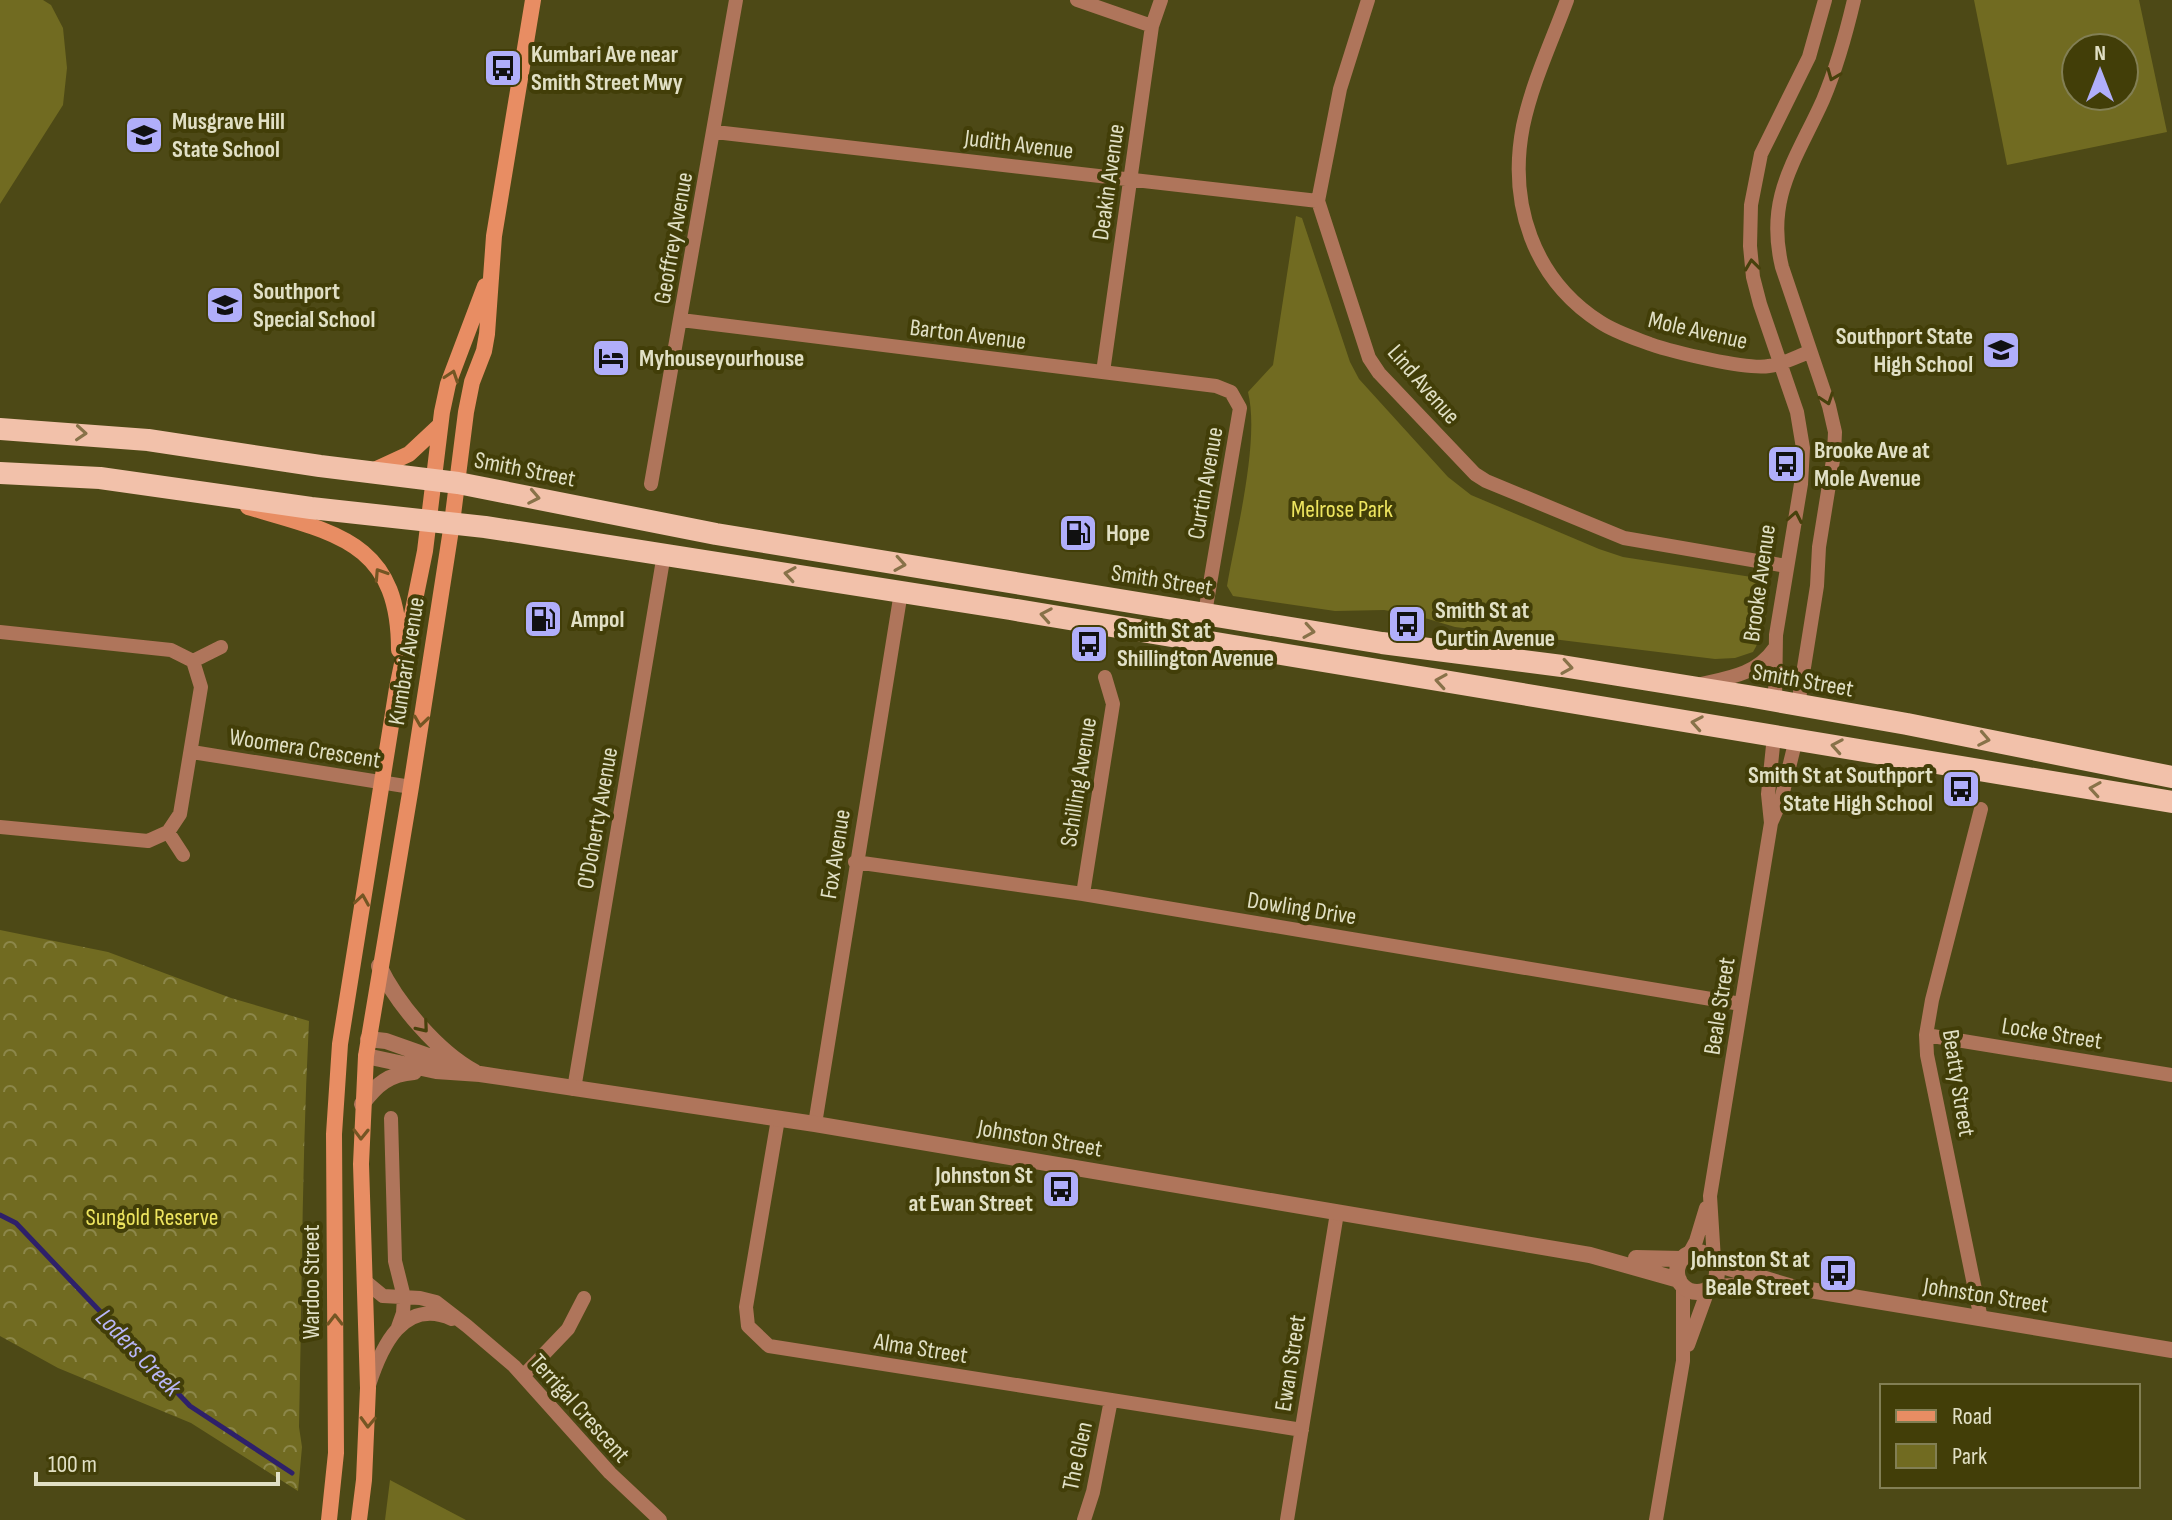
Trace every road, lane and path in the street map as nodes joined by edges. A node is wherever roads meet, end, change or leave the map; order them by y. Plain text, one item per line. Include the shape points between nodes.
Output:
1 (533, 0) edge
2 (736, 0) edge
3 (1077, 0) edge
4 (1161, 0) edge
5 (1368, 0) edge
6 (1567, 0) edge
7 (1825, 0) edge
8 (1854, 0) edge
9 (1152, 26) junction
10 (715, 132) junction
11 (1130, 179) junction
12 (1318, 201) junction
13 (490, 273) junction
14 (681, 320) junction
15 (1809, 352) junction
16 (1779, 363) junction
17 (1103, 372) junction
18 (1240, 408) joint
19 (439, 426) junction
20 (0, 429) edge
21 (368, 472) junction
22 (0, 473) edge
23 (432, 480) junction
24 (458, 483) junction
25 (651, 484) dead end
26 (184, 488) junction
27 (428, 521) junction
28 (452, 523) junction
29 (664, 554) junction
30 (1786, 566) junction
31 (901, 592) junction
32 (1205, 613) junction
33 (0, 632) edge
34 (221, 647) dead end
35 (1774, 649) junction
36 (193, 661) junction
37 (399, 676) junction
38 (1105, 677) dead end
39 (1687, 687) junction
40 (1775, 701) junction
41 (1798, 705) junction
42 (1785, 738) junction
43 (192, 752) junction
44 (2172, 777) edge
45 (381, 782) junction
46 (411, 787) junction
47 (2172, 802) edge
48 (1981, 809) dead end
49 (1771, 823) junction
50 (0, 827) edge
51 (168, 832) junction
52 (183, 855) dead end
53 (855, 862) junction
54 (1083, 894) junction
55 (379, 966) junction
56 (1741, 1004) junction
57 (1926, 1035) junction
58 (340, 1044) junction
59 (367, 1048) junction
60 (436, 1071) junction
61 (480, 1074) junction
62 (2172, 1075) edge
63 (574, 1089) junction
64 (362, 1104) junction
65 (391, 1118) dead end
66 (778, 1119) junction
67 (815, 1124) junction
68 (1710, 1196) junction
69 (1337, 1213) junction
70 (1590, 1255) junction
71 (1686, 1257) junction
72 (1715, 1262) junction
73 (366, 1282) junction
74 (1681, 1283) junction
75 (1792, 1287) junction
76 (1709, 1289) junction
77 (404, 1297) junction
78 (584, 1298) dead end
79 (1981, 1319) junction
80 (467, 1326) junction
81 (398, 1327) junction
82 (2172, 1350) edge
83 (1683, 1361) junction
84 (523, 1376) junction
85 (368, 1388) junction
86 (1111, 1400) junction
87 (1302, 1430) junction
88 (329, 1520) edge
89 (359, 1520) edge
90 (660, 1520) edge
91 (1084, 1520) edge
92 (1287, 1520) edge
93 (1656, 1520) edge

1 - 13 main road, Kumbari Avenue
2 - 10 street, Geoffrey Avenue
3 - 9 street
4 - 9 street, Deakin Avenue
5 - 12 street, Lind Avenue via 1340,89
6 - 16 street, Mole Avenue via 1528,107 1519,152 1525,223 1545,270 1584,311 1636,339 1689,355 1761,367
16 -> 7 street, Brooke Avenue via 1753,277 1751,205 1765,145 1809,57
8 -> 15 street, Brooke Avenue via 1834,73 1790,164 1778,204 1779,257
9 - 11 street, Deakin Avenue
10 - 11 street, Judith Avenue
10 - 14 street, Geoffrey Avenue
11 - 12 street, Judith Avenue
11 - 17 street, Deakin Avenue
12 - 30 street, Lind Avenue via 1374,367 1475,474 1624,538
19 -> 13 main road, Kumbari Avenue via 448,384
13 - 24 main road, Kumbari Avenue via 487,334 472,382
14 - 17 street, Barton Avenue
14 - 25 street, Geoffrey Avenue
15 - 16 street, Mole Avenue
15 -> 41 street, Brooke Avenue via 1835,440
30 -> 16 street, Brooke Avenue via 1803,448 1797,412
17 - 18 street, Barton Avenue via 1216,386 1231,392
18 - 32 street, Curtin Avenue
19 - 21 main road via 409,454
19 - 23 main road, Kumbari Avenue
20 -> 21 highway, Smith Street via 148,440
21 - 23 highway, Smith Street
22 - 26 highway
23 - 24 highway, Smith Street
23 - 27 main road, Kumbari Avenue
24 - 28 main road, Kumbari Avenue
24 -> 32 highway, Smith Street via 716,534
26 - 27 highway
37 -> 26 main road via 394,601 384,577 361,551 325,530
27 - 28 highway
27 - 37 main road, Kumbari Avenue
28 - 29 highway
28 -> 46 main road, Kumbari Avenue
31 -> 29 highway
29 - 63 street, O'Doherty Avenue
30 - 35 street, Brooke Avenue
42 -> 31 highway
31 - 53 street, Fox Avenue
32 -> 39 highway, Smith Street
33 - 36 street via 171,650
34 - 36 street
35 - 39 street via 1749,671
35 - 40 street, Brooke Avenue
36 - 43 street, Woomera Crescent via 201,687
37 - 45 main road, Kumbari Avenue
38 - 54 street, Schilling Avenue via 1113,704
39 - 40 highway, Smith Street
40 - 41 highway, Smith Street
40 - 42 highway, Brooke Avenue
41 - 42 highway, Brooke Avenue
41 -> 44 highway, Smith Street
47 -> 42 highway
42 - 49 street, Brooke Avenue via 1781,800
42 - 49 street, Brooke Avenue via 1768,794
43 - 45 street, Woomera Crescent
43 - 51 street, Woomera Crescent via 180,814
45 - 46 street, Woomera Crescent
58 -> 45 main road, Kumbari Avenue
46 - 55 main road, Kumbari Avenue
48 - 57 street, Beatty Street
49 - 56 street, Beale Street
50 - 51 street via 148,841
51 - 52 street
53 - 54 street, Dowling Drive
53 - 67 street, Fox Avenue
54 - 56 street, Dowling Drive
55 - 59 main road, Kumbari Avenue
55 -> 61 street via 434,1040
56 - 68 street, Beale Street
57 - 62 street, Locke Street
57 - 79 street, Beatty Street
58 - 59 main road
88 -> 58 main road, Wardoo Street via 336,1453 334,1134
59 - 60 street, Johnston Street
59 - 61 street, Johnston Street via 386,1041
59 - 64 main road
60 - 61 street, Johnston Street
60 - 64 street via 393,1076
61 - 63 street, Johnston Street
63 - 66 street, Johnston Street
64 -> 73 main road
65 - 77 street via 395,1261
66 - 67 street, Johnston Street
66 - 86 street, Alma Street via 746,1307 748,1326 769,1346
67 - 69 street, Johnston Street
68 - 71 street, Beale Street
68 - 72 street, Beale Street
69 - 70 street, Johnston Street
69 - 87 street, Ewan Street
70 - 71 street, Johnston Street
70 - 74 street, Johnston Street
71 - 72 street via 1699,1252
71 - 74 street via 1677,1269
72 - 75 street, Johnston Street
72 - 76 street via 1717,1276
73 - 77 street, Terrigal Crescent via 381,1295
73 - 85 main road
74 - 76 street via 1695,1292
74 - 83 street
75 - 76 street, Johnston Street
75 - 79 street, Johnston Street
76 - 83 street
77 - 80 street, Terrigal Crescent via 436,1302
77 - 81 street
78 - 84 street via 568,1329
79 - 82 street, Johnston Street
80 - 81 street, Terrigal Crescent via 429,1313
80 - 84 street, Terrigal Crescent
81 - 85 street
83 - 93 street
84 - 90 street, Terrigal Crescent
85 -> 89 main road
86 - 87 street, Alma Street
86 - 91 street, The Glen
87 - 92 street, Ewan Street

